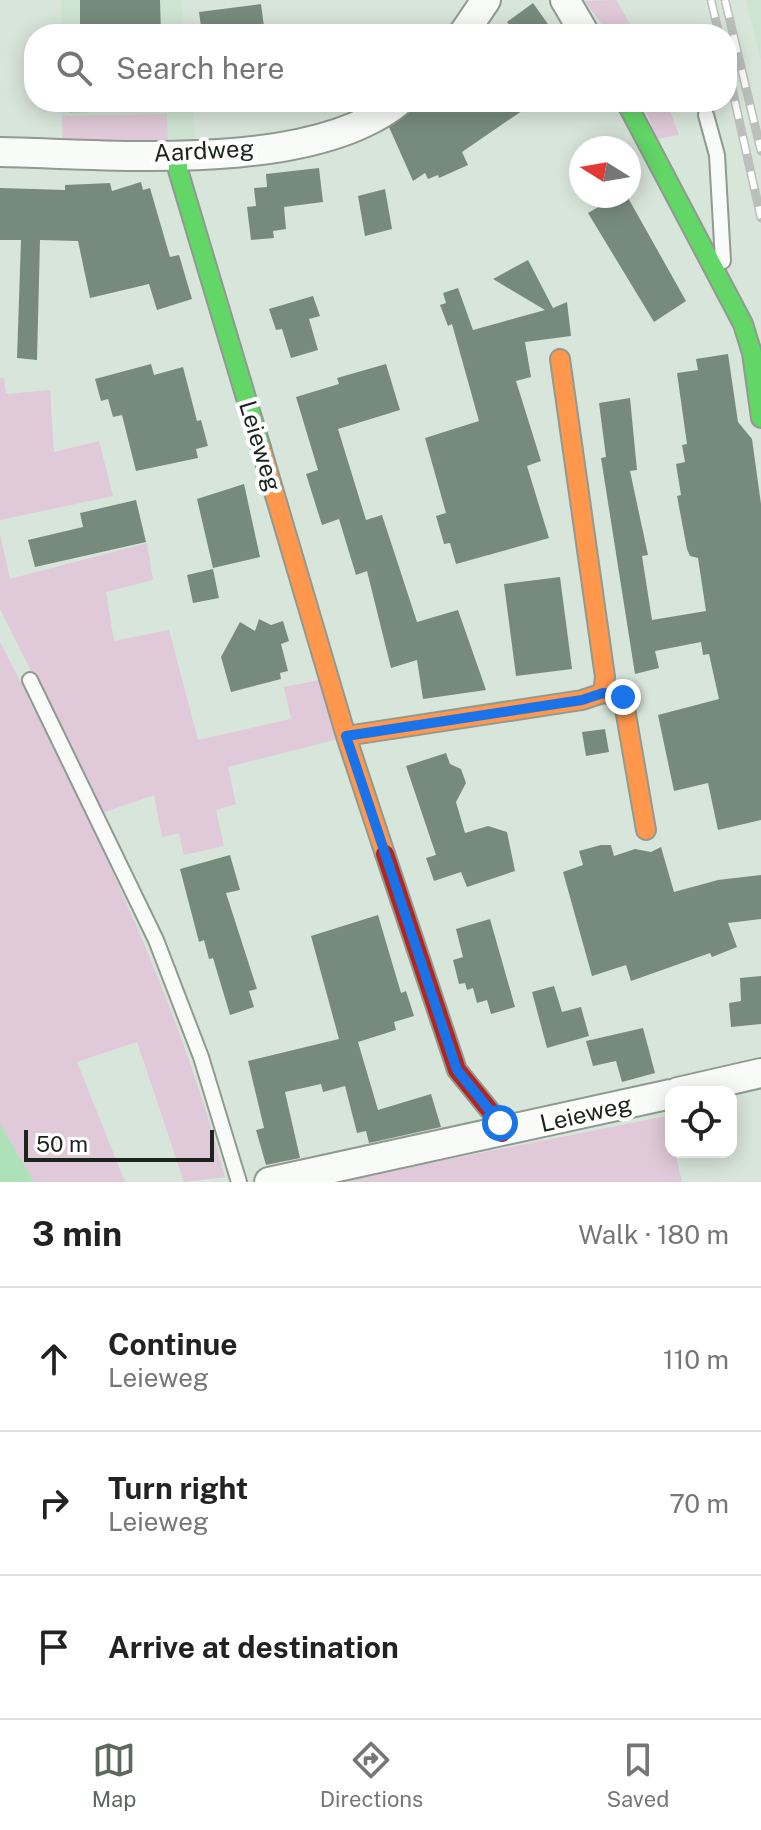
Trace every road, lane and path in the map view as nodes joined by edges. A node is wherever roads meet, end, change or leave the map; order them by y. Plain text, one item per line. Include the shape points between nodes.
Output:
1 (486, 0) edge
2 (565, 0) edge
3 (470, 24) edge
4 (579, 24) edge
5 (381, 112) edge
6 (631, 112) edge
7 (706, 115) dead end
8 (0, 152) edge
9 (178, 155) junction
10 (714, 269) junction
11 (560, 359) dead end
12 (761, 418) edge
13 (30, 680) dead end
14 (603, 693) junction
15 (346, 736) junction
16 (646, 830) dead end
17 (761, 1073) edge
18 (704, 1086) edge
19 (665, 1095) edge
20 (502, 1133) junction
21 (239, 1182) edge
22 (269, 1182) edge

1 - 3 street
2 - 4 street
5 - 9 street, Aardweg via 321,140
6 - 10 street
7 - 10 lane via 717,155 724,259
8 - 9 street, Aardweg
9 - 15 street, Leieweg via 178,170
10 - 12 street via 743,324
11 - 14 street via 605,677
13 - 21 lane via 156,940 201,1057
14 - 15 street
14 - 16 street via 623,697
15 - 20 street, Leieweg via 457,1070 500,1123
17 - 18 street
19 - 20 street, Leieweg
20 - 22 street, Leieweg

